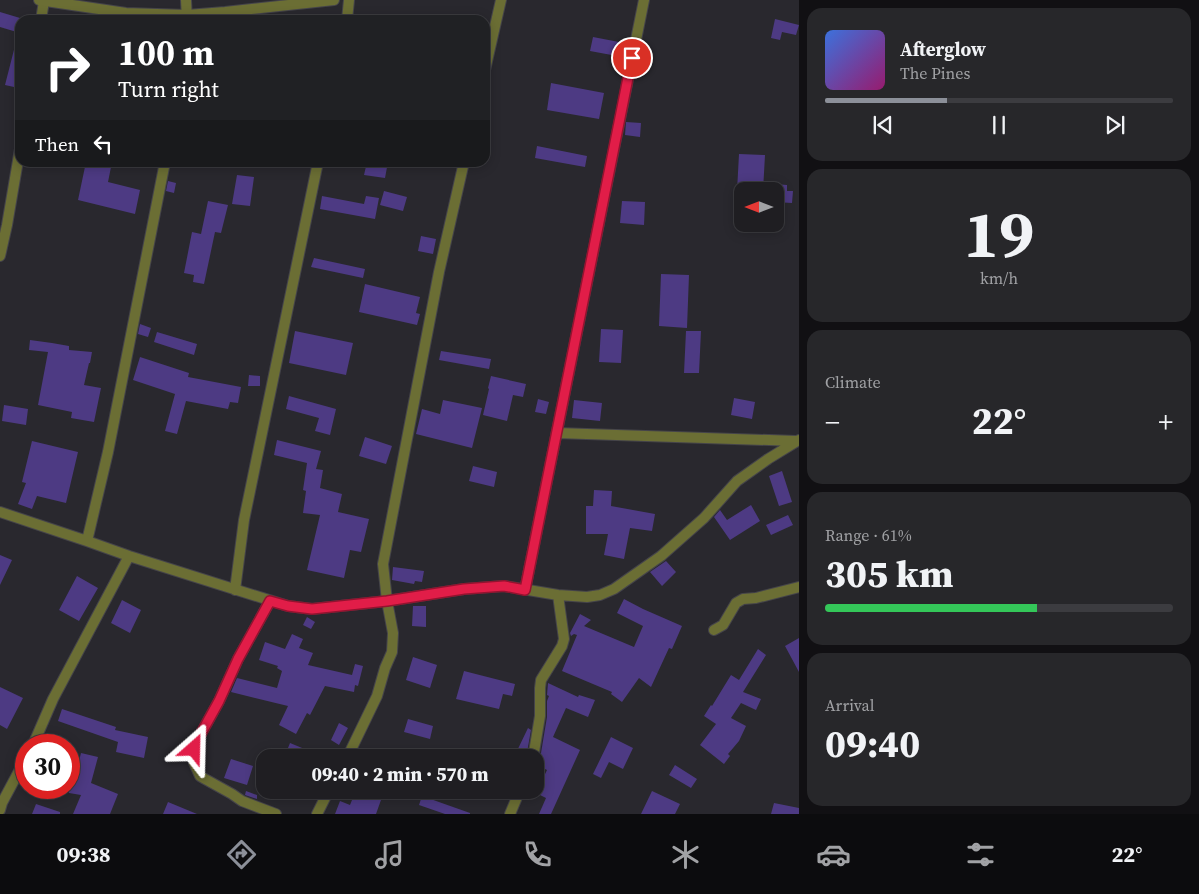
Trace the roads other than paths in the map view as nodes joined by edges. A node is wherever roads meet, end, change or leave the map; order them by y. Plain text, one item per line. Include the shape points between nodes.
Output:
1 (186, 0) edge
2 (334, 0) edge
3 (349, 0) edge
4 (501, 0) edge
5 (644, 0) edge
6 (42, 1) edge
7 (41, 15) edge
8 (156, 15) edge
9 (187, 15) edge
10 (202, 15) edge
11 (348, 15) edge
12 (490, 48) edge
13 (17, 167) edge
14 (164, 167) edge
15 (317, 167) edge
16 (463, 167) edge
17 (0, 256) edge
18 (557, 433) junction
19 (798, 441) edge
20 (0, 512) edge
21 (87, 540) junction
22 (129, 556) junction
23 (799, 587) edge
24 (234, 590) junction
25 (525, 590) junction
26 (558, 595) junction
27 (270, 601) junction
28 (387, 601) junction
29 (714, 630) dead end
30 (38, 734) edge
31 (351, 749) edge
32 (534, 749) edge
33 (15, 780) edge
34 (325, 799) edge
35 (516, 799) edge
36 (0, 810) edge
37 (276, 814) edge
38 (317, 814) edge
39 (510, 814) edge

1 - 9 street
2 - 10 street
3 - 11 street
4 - 12 street
5 - 18 street
6 - 7 street
6 - 8 street
13 - 17 street
14 - 21 street via 108,452
15 - 24 street via 244,520
16 - 28 street via 439,272 384,564
18 - 19 street
18 - 25 street
19 - 26 street via 737,482 704,518 661,556 614,590 587,597
20 - 21 street
21 - 22 street
22 - 24 street
22 - 30 street
23 - 29 street via 743,599 736,603 723,625
24 - 27 street
25 - 26 street
25 - 28 street via 504,586 464,589
26 - 32 street via 564,638 542,680
27 - 28 street via 312,609
27 - 37 street via 198,739 194,763 205,780 242,801
28 - 31 street via 393,633 392,652 377,696
33 - 36 street
34 - 38 street
35 - 39 street

